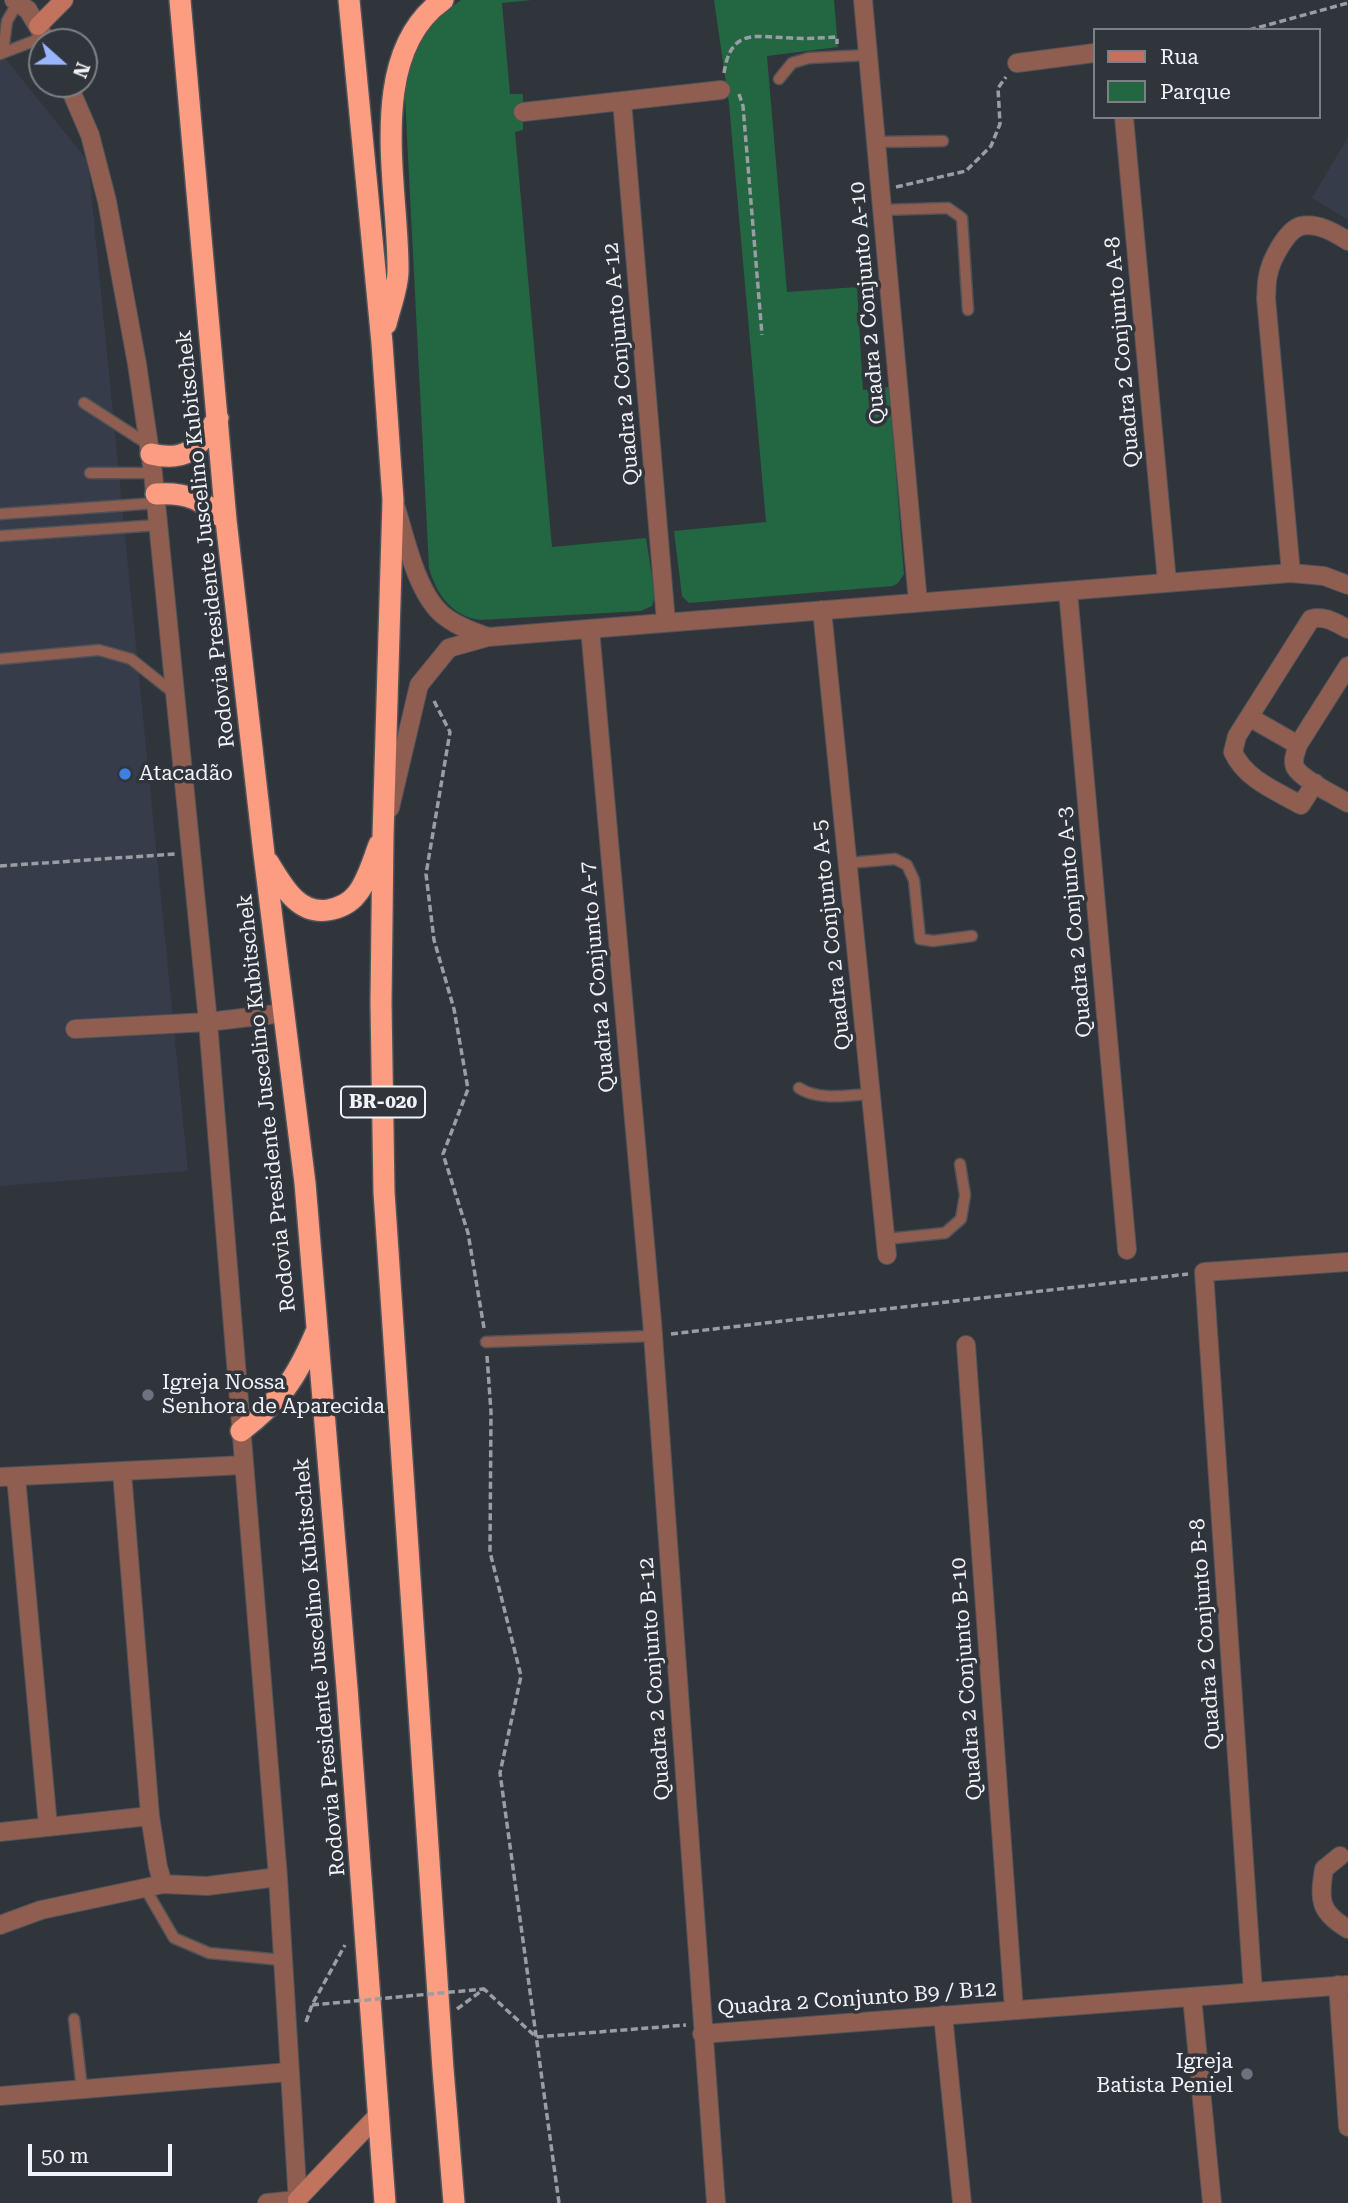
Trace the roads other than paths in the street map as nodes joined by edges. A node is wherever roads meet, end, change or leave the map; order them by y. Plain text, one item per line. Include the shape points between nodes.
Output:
1 (64, 0) edge
2 (349, 0) edge
3 (443, 0) edge
4 (863, 0) edge
5 (16, 1) edge
6 (181, 7) edge
7 (39, 28) edge
8 (47, 28) edge
9 (28, 42) edge
10 (2, 53) edge
11 (1092, 53) edge
12 (868, 55) junction
13 (1017, 63) road end
14 (779, 79) dead end
15 (721, 90) road end
16 (74, 98) edge
17 (622, 101) junction
18 (523, 112) dead end
19 (1124, 119) edge
20 (943, 141) dead end
21 (876, 142) junction
22 (882, 210) junction
23 (1348, 240) edge
24 (968, 310) dead end
25 (382, 343) junction
26 (84, 403) dead end
27 (218, 418) junction
28 (90, 473) dead end
29 (153, 474) junction
30 (393, 500) junction
31 (0, 514) edge
32 (226, 520) junction
33 (159, 526) junction
34 (0, 536) edge
35 (1291, 573) junction
36 (1167, 582) junction
37 (1348, 585) edge
38 (1068, 591) junction
39 (918, 603) junction
40 (822, 610) junction
41 (666, 622) junction
42 (590, 629) junction
43 (1348, 629) edge
44 (488, 637) junction
45 (0, 659) edge
46 (1348, 666) edge
47 (175, 694) junction
48 (1249, 717) junction
49 (1298, 745) junction
50 (1315, 783) junction
51 (1348, 803) edge
52 (383, 835) junction
53 (264, 854) junction
54 (848, 863) junction
55 (972, 936) dead end
56 (284, 1013) junction
57 (208, 1022) junction
58 (75, 1029) dead end
59 (799, 1088) dead end
60 (871, 1094) junction
61 (960, 1164) dead end
62 (887, 1247) joint
63 (1128, 1250) dead end
64 (1348, 1262) edge
65 (653, 1329) junction
66 (317, 1330) junction
67 (486, 1342) dead end
68 (966, 1345) dead end
69 (241, 1431) junction
70 (244, 1465) junction
71 (122, 1472) junction
72 (8, 1477) edge
73 (150, 1816) junction
74 (48, 1826) junction
75 (0, 1832) edge
76 (1340, 1856) dead end
77 (278, 1877) junction
78 (154, 1886) junction
79 (0, 1925) edge
80 (1348, 1929) edge
81 (282, 1960) junction
82 (1343, 1985) edge
83 (1253, 1992) junction
84 (1192, 1997) junction
85 (1014, 2010) junction
86 (943, 2015) junction
87 (74, 2019) dead end
88 (702, 2029) junction
89 (289, 2072) junction
90 (82, 2089) junction
91 (0, 2096) edge
92 (378, 2115) junction
93 (1348, 2127) edge
94 (298, 2201) edge
95 (267, 2203) edge
96 (385, 2203) edge
97 (454, 2203) edge
98 (716, 2203) edge
99 (962, 2203) edge
100 (1212, 2203) edge

1 - 8 street
2 - 25 highway, BR-020
3 - 25 highway via 431,8 417,29 395,79 390,116 398,274
4 - 12 street, Quadra 2 Conjunto A-10
5 - 7 street
5 - 10 lane via 6,21
6 - 27 highway, Rodovia Presidente Juscelino Kubitschek
9 - 10 lane
11 - 13 street
12 - 14 lane via 809,58 792,63
12 - 21 street, Quadra 2 Conjunto A-10
15 - 17 street
16 - 29 street via 90,135 107,201
17 - 18 street
17 - 41 street, Quadra 2 Conjunto A-12
19 - 36 street, Quadra 2 Conjunto A-8
20 - 21 lane
21 - 22 street, Quadra 2 Conjunto A-10
22 - 24 lane via 948,208 961,218
22 - 39 street, Quadra 2 Conjunto A-10
23 - 35 street via 1332,231 1302,226 1276,252 1268,273 1266,298
25 - 30 highway, BR-020
26 - 29 lane
27 - 29 highway via 197,447 187,454 164,457
27 - 32 highway, Rodovia Presidente Juscelino Kubitschek
28 - 29 lane
29 - 31 lane
29 - 32 highway
29 - 33 street
30 - 44 street via 429,598 447,619
30 - 52 highway, BR-020
32 - 53 highway, Rodovia Presidente Juscelino Kubitschek
33 - 34 lane
33 - 47 street
35 - 36 street
35 - 37 street via 1324,576
36 - 38 street
38 - 39 street
38 - 63 street, Quadra 2 Conjunto A-3
39 - 40 street
40 - 41 street
40 - 54 street, Quadra 2 Conjunto A-5
41 - 42 street
42 - 44 street
42 - 65 street, Quadra 2 Conjunto A-7
43 - 48 street via 1327,618 1311,619
44 - 52 street via 449,648 419,685
45 - 47 lane via 99,650 131,659
46 - 49 street
47 - 57 street
48 - 49 street
48 - 50 street via 1233,752 1239,766 1301,805
49 - 50 street via 1295,767
50 - 51 street
52 - 53 highway via 358,894 329,910 301,906 286,891
52 - 97 highway, BR-020 via 384,1192
53 - 56 highway, Rodovia Presidente Juscelino Kubitschek
54 - 55 lane via 895,859 907,865 914,880 920,939
54 - 60 street, Quadra 2 Conjunto A-5
56 - 57 street
56 - 66 highway, Rodovia Presidente Juscelino Kubitschek
57 - 58 street
57 - 69 street
59 - 60 lane via 825,1096
60 - 62 street, Quadra 2 Conjunto A-5
61 - 62 lane via 965,1195 961,1219 944,1233
64 - 83 street, Quadra 2 Conjunto B-8 via 1204,1272
65 - 67 lane
65 - 88 street, Quadra 2 Conjunto B-12
66 - 69 highway via 283,1394
66 - 92 highway, Rodovia Presidente Juscelino Kubitschek
68 - 85 street, Quadra 2 Conjunto B-10
69 - 70 street
70 - 71 street
70 - 77 street
71 - 72 street
71 - 73 street
72 - 74 street
73 - 74 street
73 - 78 street via 158,1867
74 - 75 street
76 - 80 street via 1324,1869 1320,1895 1330,1918
77 - 78 street via 207,1886
77 - 81 street
78 - 79 street via 41,1910
78 - 81 lane via 174,1938 209,1952
81 - 89 street
82 - 83 street, Quadra 2 Conjunto B9 / B12
82 - 93 street
83 - 84 street, Quadra 2 Conjunto B9 / B12
84 - 85 street, Quadra 2 Conjunto B9 / B12
84 - 100 street
85 - 86 street, Quadra 2 Conjunto B9 / B12
86 - 88 street, Quadra 2 Conjunto B9 / B12
86 - 99 street
87 - 90 lane
88 - 98 street, Quadra 2 Conjunto B-12
89 - 90 street
89 - 94 street
90 - 91 street
92 - 94 street
92 - 96 highway, Rodovia Presidente Juscelino Kubitschek
94 - 95 street

